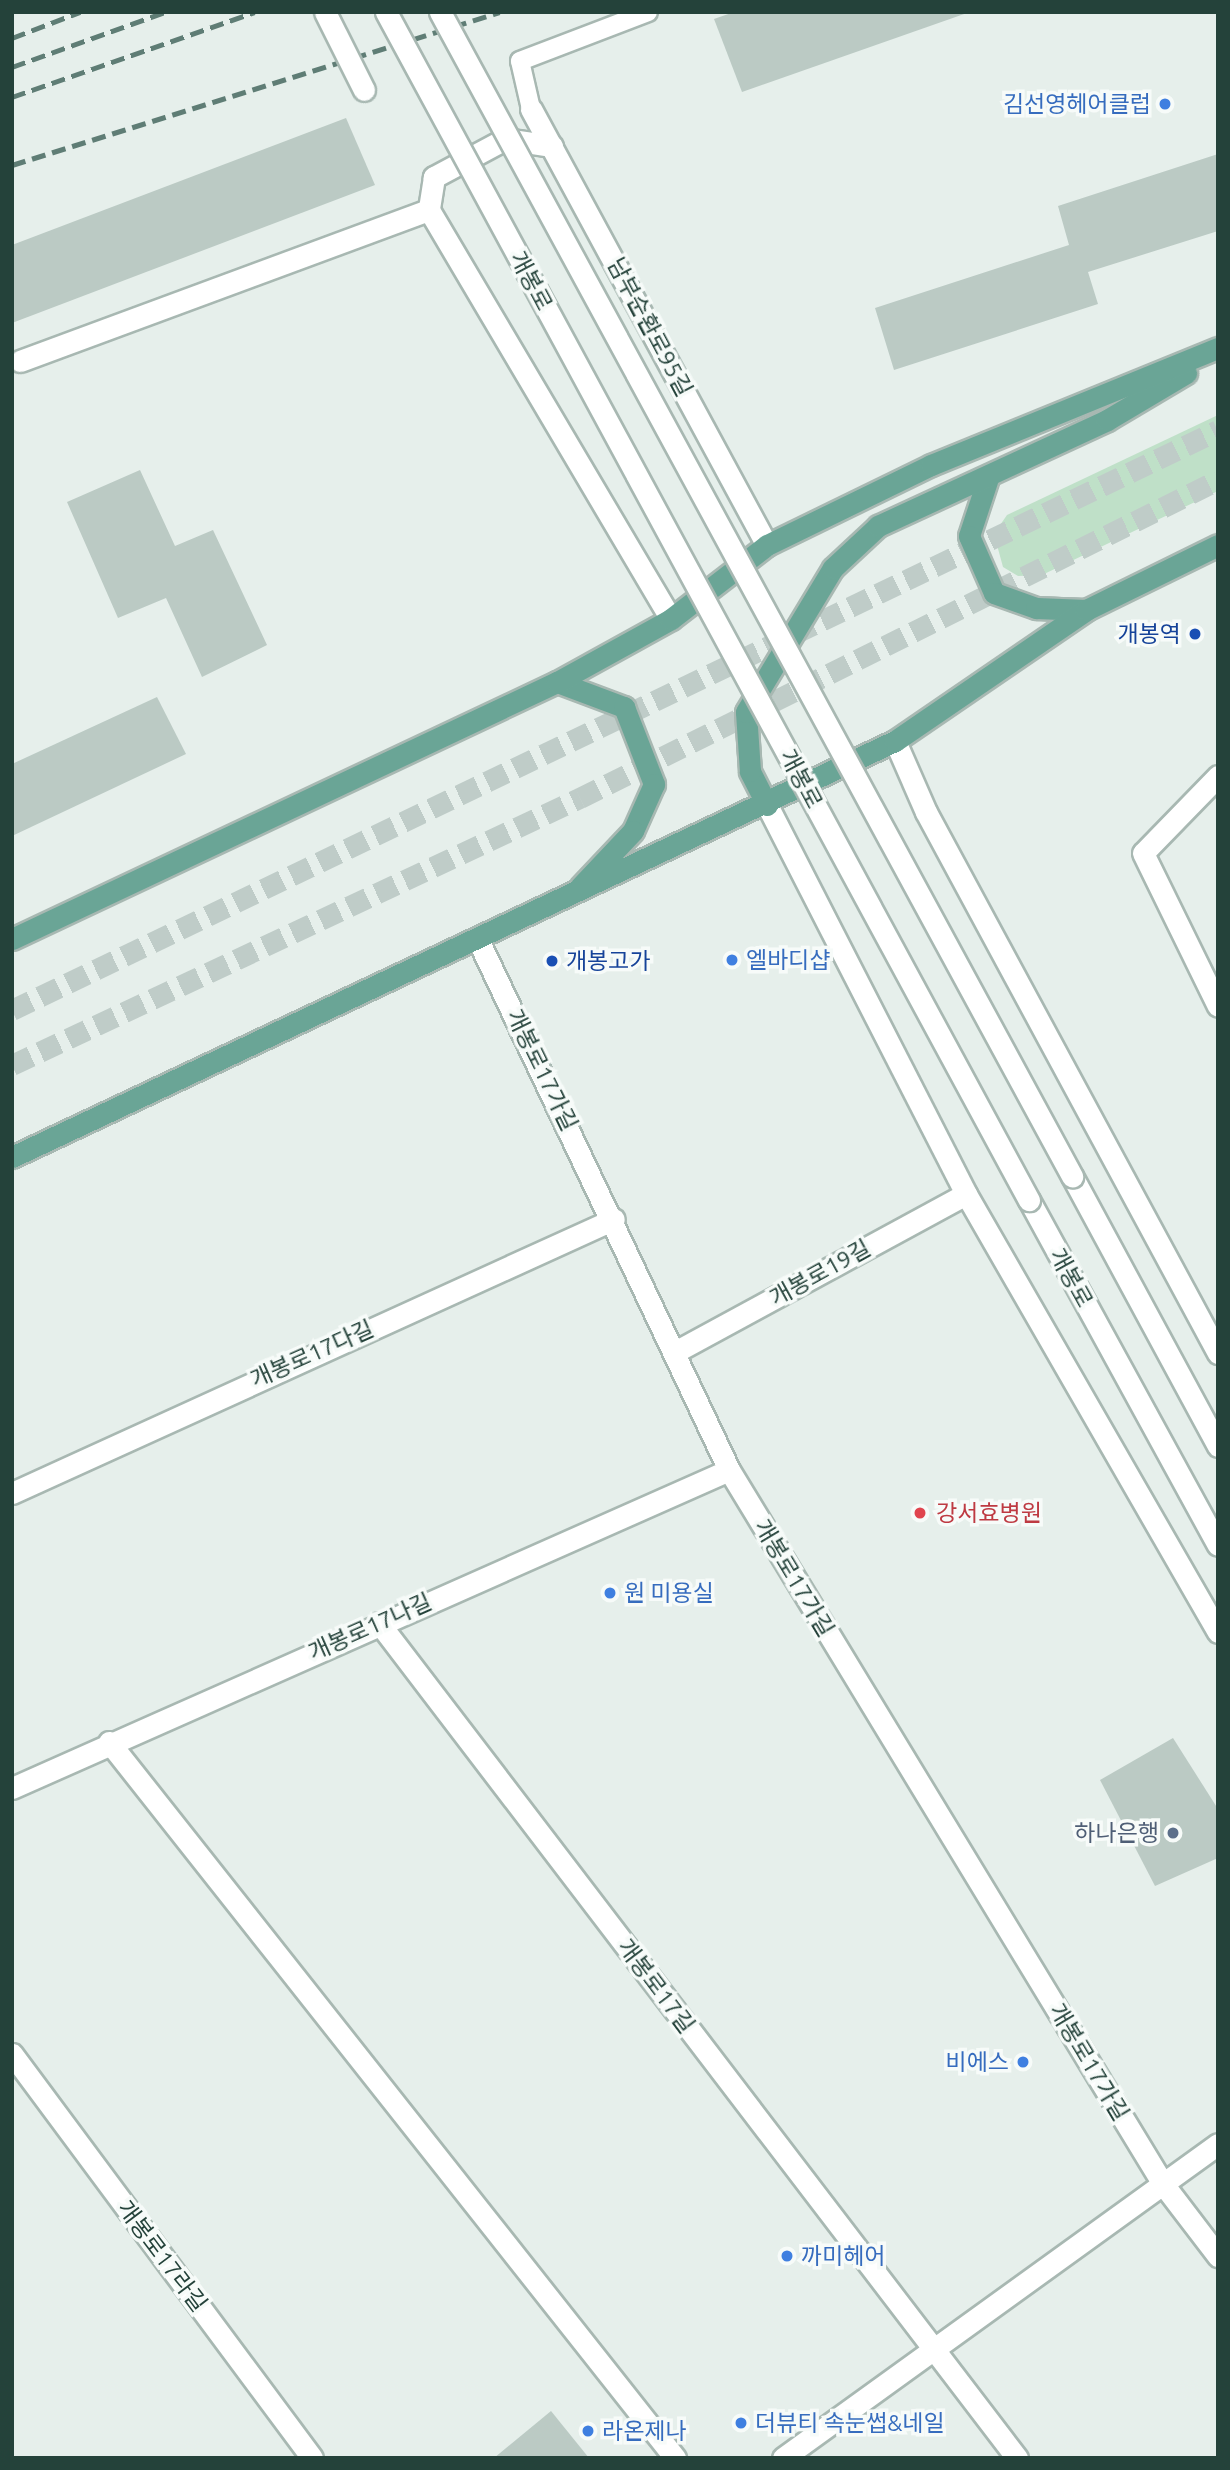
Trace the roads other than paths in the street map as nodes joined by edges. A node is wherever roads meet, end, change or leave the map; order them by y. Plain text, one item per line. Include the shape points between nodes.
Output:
1 (325, 12) edge
2 (386, 12) edge
3 (440, 12) edge
4 (648, 12) edge
5 (364, 90) dead end
6 (531, 109) joint
7 (552, 146) junction
8 (429, 210) junction
9 (1218, 348) edge
10 (1218, 354) edge
11 (20, 361) dead end
12 (989, 475) junction
13 (767, 545) junction
14 (1218, 545) edge
15 (1086, 610) junction
16 (671, 619) junction
17 (557, 682) junction
18 (895, 741) junction
19 (1218, 776) edge
20 (767, 805) junction
21 (568, 898) junction
22 (12, 939) edge
23 (479, 942) junction
24 (1218, 1006) edge
25 (12, 1157) edge
26 (966, 1194) junction
27 (614, 1219) junction
28 (675, 1352) junction
29 (1218, 1353) edge
30 (1218, 1447) edge
31 (729, 1470) junction
32 (12, 1493) edge
33 (1218, 1545) edge
34 (379, 1623) junction
35 (1218, 1632) edge
36 (109, 1742) junction
37 (12, 1788) edge
38 (12, 2054) edge
39 (1218, 2144) edge
40 (1163, 2184) junction
41 (1218, 2256) edge
42 (933, 2350) junction
43 (312, 2458) edge
44 (675, 2458) edge
45 (783, 2458) edge
46 (1017, 2458) edge

1 - 5 street, bridge
2 - 33 street, 개봉로, bridge
3 - 30 street, bridge
4 - 6 lane via 520,61
6 - 7 street, 남부순환로95길
7 - 8 street via 505,139 434,177
7 - 13 street, 남부순환로95길
8 - 11 street
8 - 16 street
9 - 13 main road via 931,465
10 - 12 main road via 1107,420
12 - 15 main road via 969,536 994,593 1036,608
12 - 20 main road via 878,526 832,568 747,712 750,771
13 - 16 main road
14 - 15 main road
15 - 18 main road
16 - 17 main road
17 - 21 main road via 624,707 654,784 633,831
17 - 22 main road
18 - 20 main road
18 - 29 street via 926,812
19 - 24 street via 1143,853
20 - 21 main road
20 - 26 street
21 - 23 main road
23 - 25 main road
23 - 27 street, 개봉로17가길
26 - 28 street, 개봉로19길
26 - 35 street
27 - 28 street, 개봉로17가길
27 - 32 street, 개봉로17다길
28 - 31 street, 개봉로17가길
31 - 34 street, 개봉로17나길
31 - 40 street, 개봉로17가길
34 - 36 street, 개봉로17나길
34 - 42 street, 개봉로17길
36 - 37 street, 개봉로17나길
36 - 44 street
38 - 43 street, 개봉로17라길
39 - 40 street
40 - 41 street, 개봉로17가길
40 - 42 street
42 - 45 street
42 - 46 street, 개봉로17길

